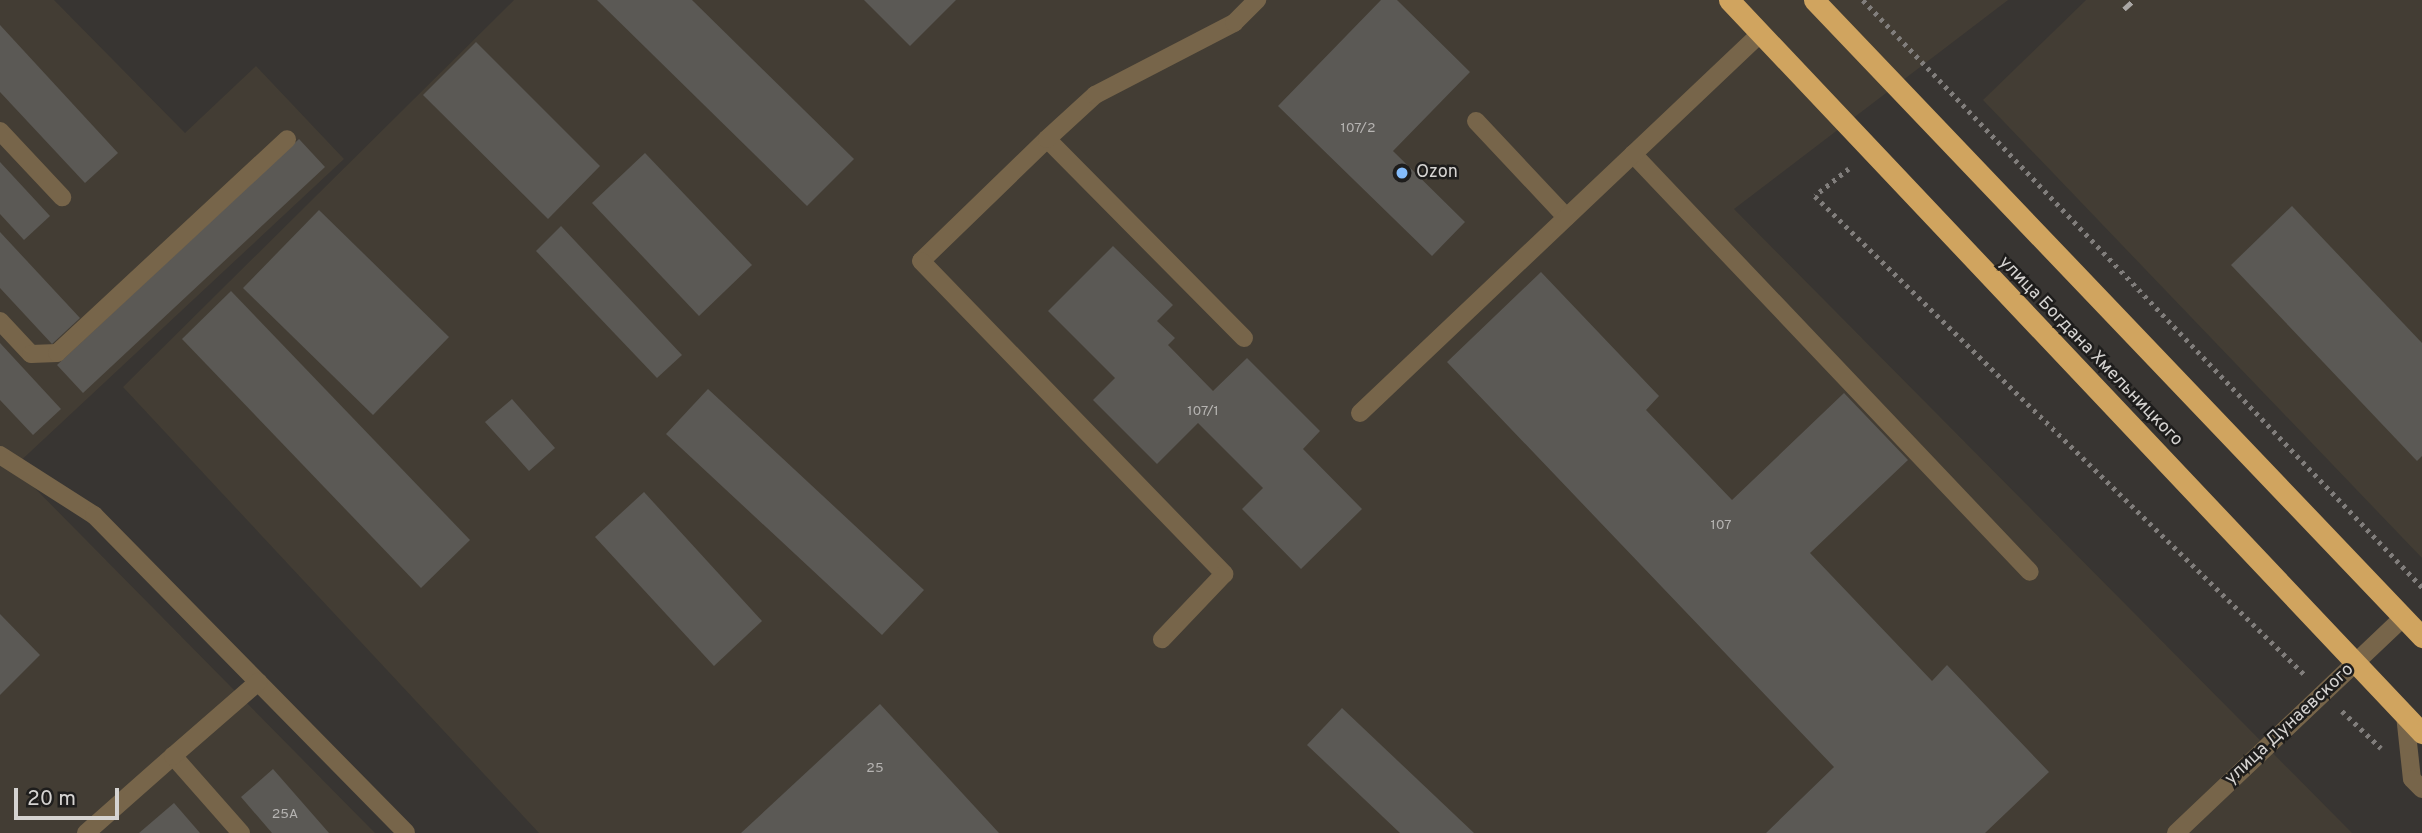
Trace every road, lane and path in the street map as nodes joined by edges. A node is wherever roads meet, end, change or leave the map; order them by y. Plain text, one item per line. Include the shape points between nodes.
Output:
1 (1257, 0) edge
2 (1729, 0) edge
3 (1814, 0) edge
4 (1863, 0) edge
5 (1762, 33) junction
6 (1476, 121) dead end
7 (0, 131) edge
8 (287, 139) dead end
9 (1047, 139) junction
10 (1633, 154) junction
11 (1815, 196) dead end
12 (62, 197) dead end
13 (1566, 217) junction
14 (0, 321) edge
15 (1244, 338) dead end
16 (1360, 413) dead end
17 (0, 455) edge
18 (2029, 572) dead end
19 (2422, 587) edge
20 (2403, 617) junction
21 (2422, 637) edge
22 (1162, 639) dead end
23 (2356, 663) junction
24 (258, 682) junction
25 (2324, 693) junction
26 (2405, 715) junction
27 (2422, 733) edge
28 (173, 756) junction
29 (2417, 784) edge
30 (86, 833) edge
31 (241, 833) edge
32 (406, 833) edge
33 (2176, 833) edge

1 - 9 street via 1234,23 1095,95
2 - 5 highway, улица Богдана Хмельницкого
3 - 20 highway
4 - 19 path
5 - 10 street
5 - 23 highway, улица Богдана Хмельницкого
6 - 13 street
7 - 12 street
8 - 14 street via 57,353 31,354
9 - 15 street
9 - 22 street via 921,261 1224,574
10 - 13 street
10 - 18 street
11 - 25 path
13 - 16 street
17 - 24 street via 93,515
20 - 21 highway
20 - 23 street, улица Дунаевского
23 - 25 street, улица Дунаевского
23 - 26 highway, улица Богдана Хмельницкого
24 - 28 street
24 - 32 street
25 - 29 path
25 - 33 street, улица Дунаевского
26 - 27 highway, улица Богдана Хмельницкого
26 - 29 street
28 - 30 street
28 - 31 street

